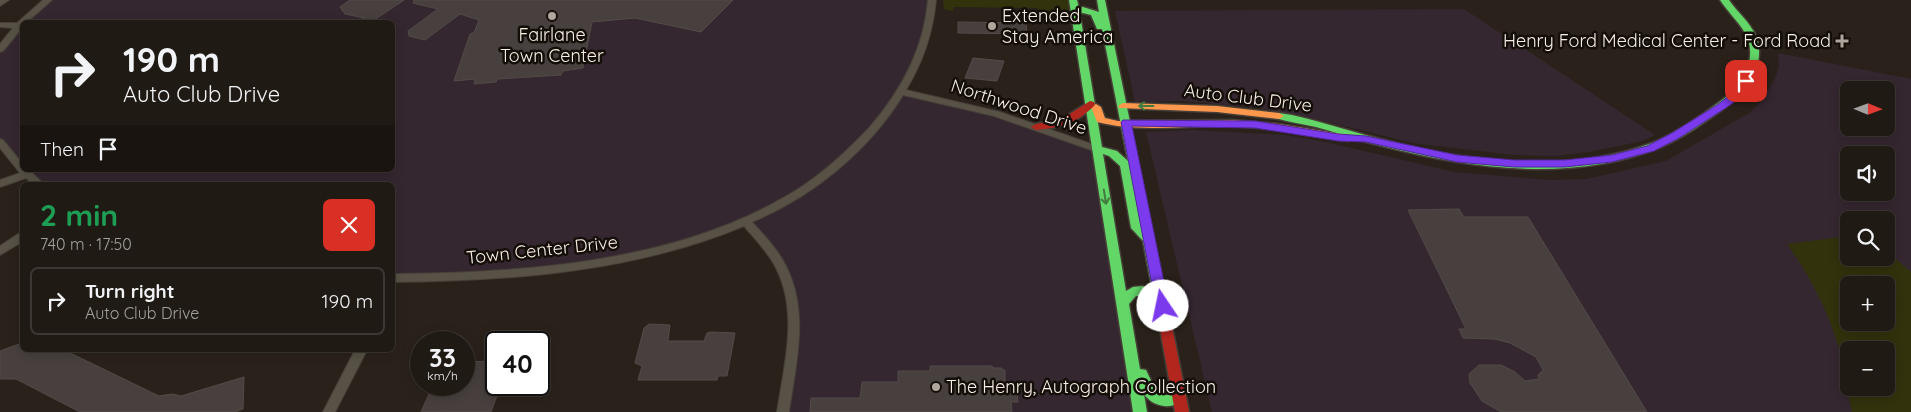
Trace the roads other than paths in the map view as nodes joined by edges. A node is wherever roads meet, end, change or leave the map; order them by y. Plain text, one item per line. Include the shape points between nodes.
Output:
1 (5, 0) edge
2 (48, 0) edge
3 (932, 0) edge
4 (1101, 0) edge
5 (1724, 0) edge
6 (0, 4) edge
7 (1074, 6) edge
8 (26, 20) edge
9 (20, 24) edge
10 (0, 25) edge
11 (20, 26) edge
12 (1, 45) edge
13 (1082, 52) junction
14 (1114, 64) junction
15 (901, 92) junction
16 (1090, 104) junction
17 (1123, 106) junction
18 (1173, 106) junction
19 (1249, 112) junction
20 (1126, 122) junction
21 (1178, 122) junction
22 (1279, 122) junction
23 (1232, 123) junction
24 (1036, 127) junction
25 (0, 142) edge
26 (1098, 149) junction
27 (20, 166) edge
28 (22, 172) edge
29 (25, 172) edge
30 (37, 182) edge
31 (0, 184) edge
32 (746, 222) junction
33 (20, 238) edge
34 (1150, 242) junction
35 (0, 251) edge
36 (395, 278) edge
37 (1122, 303) junction
38 (1130, 351) junction
39 (360, 352) edge
40 (1175, 376) junction
41 (1179, 396) junction
42 (329, 412) edge
43 (783, 412) edge
44 (1140, 412) edge
45 (1182, 412) edge

1 - 6 street
2 - 8 street
3 - 15 street, Town Center Drive via 924,38
4 - 14 street
5 - 22 street, Auto Club Drive via 1752,40 1755,54 1746,81 1729,101 1675,136 1623,156 1583,162 1514,164 1438,155 1366,139 1340,128
7 - 13 street
7 - 14 street via 1098,16 1106,56
9 - 10 street
11 - 12 street
13 - 16 street
13 - 20 street, Auto Club Drive via 1089,63 1097,115 1108,123
14 - 17 street
15 - 24 street, Northwood Drive via 970,106
15 - 32 street, Town Center Drive via 875,128 842,162 794,197
16 - 24 street via 1070,123
16 - 26 street
18 -> 17 street, Auto Club Drive
17 - 20 street
18 - 19 street, Auto Club Drive
18 - 21 street
19 - 22 street, Auto Club Drive
19 - 23 street via 1244,119
20 - 21 street, Auto Club Drive
20 - 34 street
21 - 23 street, Auto Club Drive
22 - 23 street, Auto Club Drive
24 - 26 street, Northwood Drive
25 - 27 street
26 - 34 street via 1113,153 1125,165 1137,228
26 -> 37 street
28 - 31 street
29 - 30 street
32 - 36 street, Town Center Drive via 684,245 611,262 524,271
32 - 43 street via 774,253 792,292 794,321
33 - 35 street
34 - 40 street
37 - 38 street
37 - 40 street via 1131,291 1138,289 1152,297 1164,362
38 - 41 street via 1139,365 1146,392 1165,404
38 - 44 street
39 - 42 street
40 - 41 street
41 - 45 street

